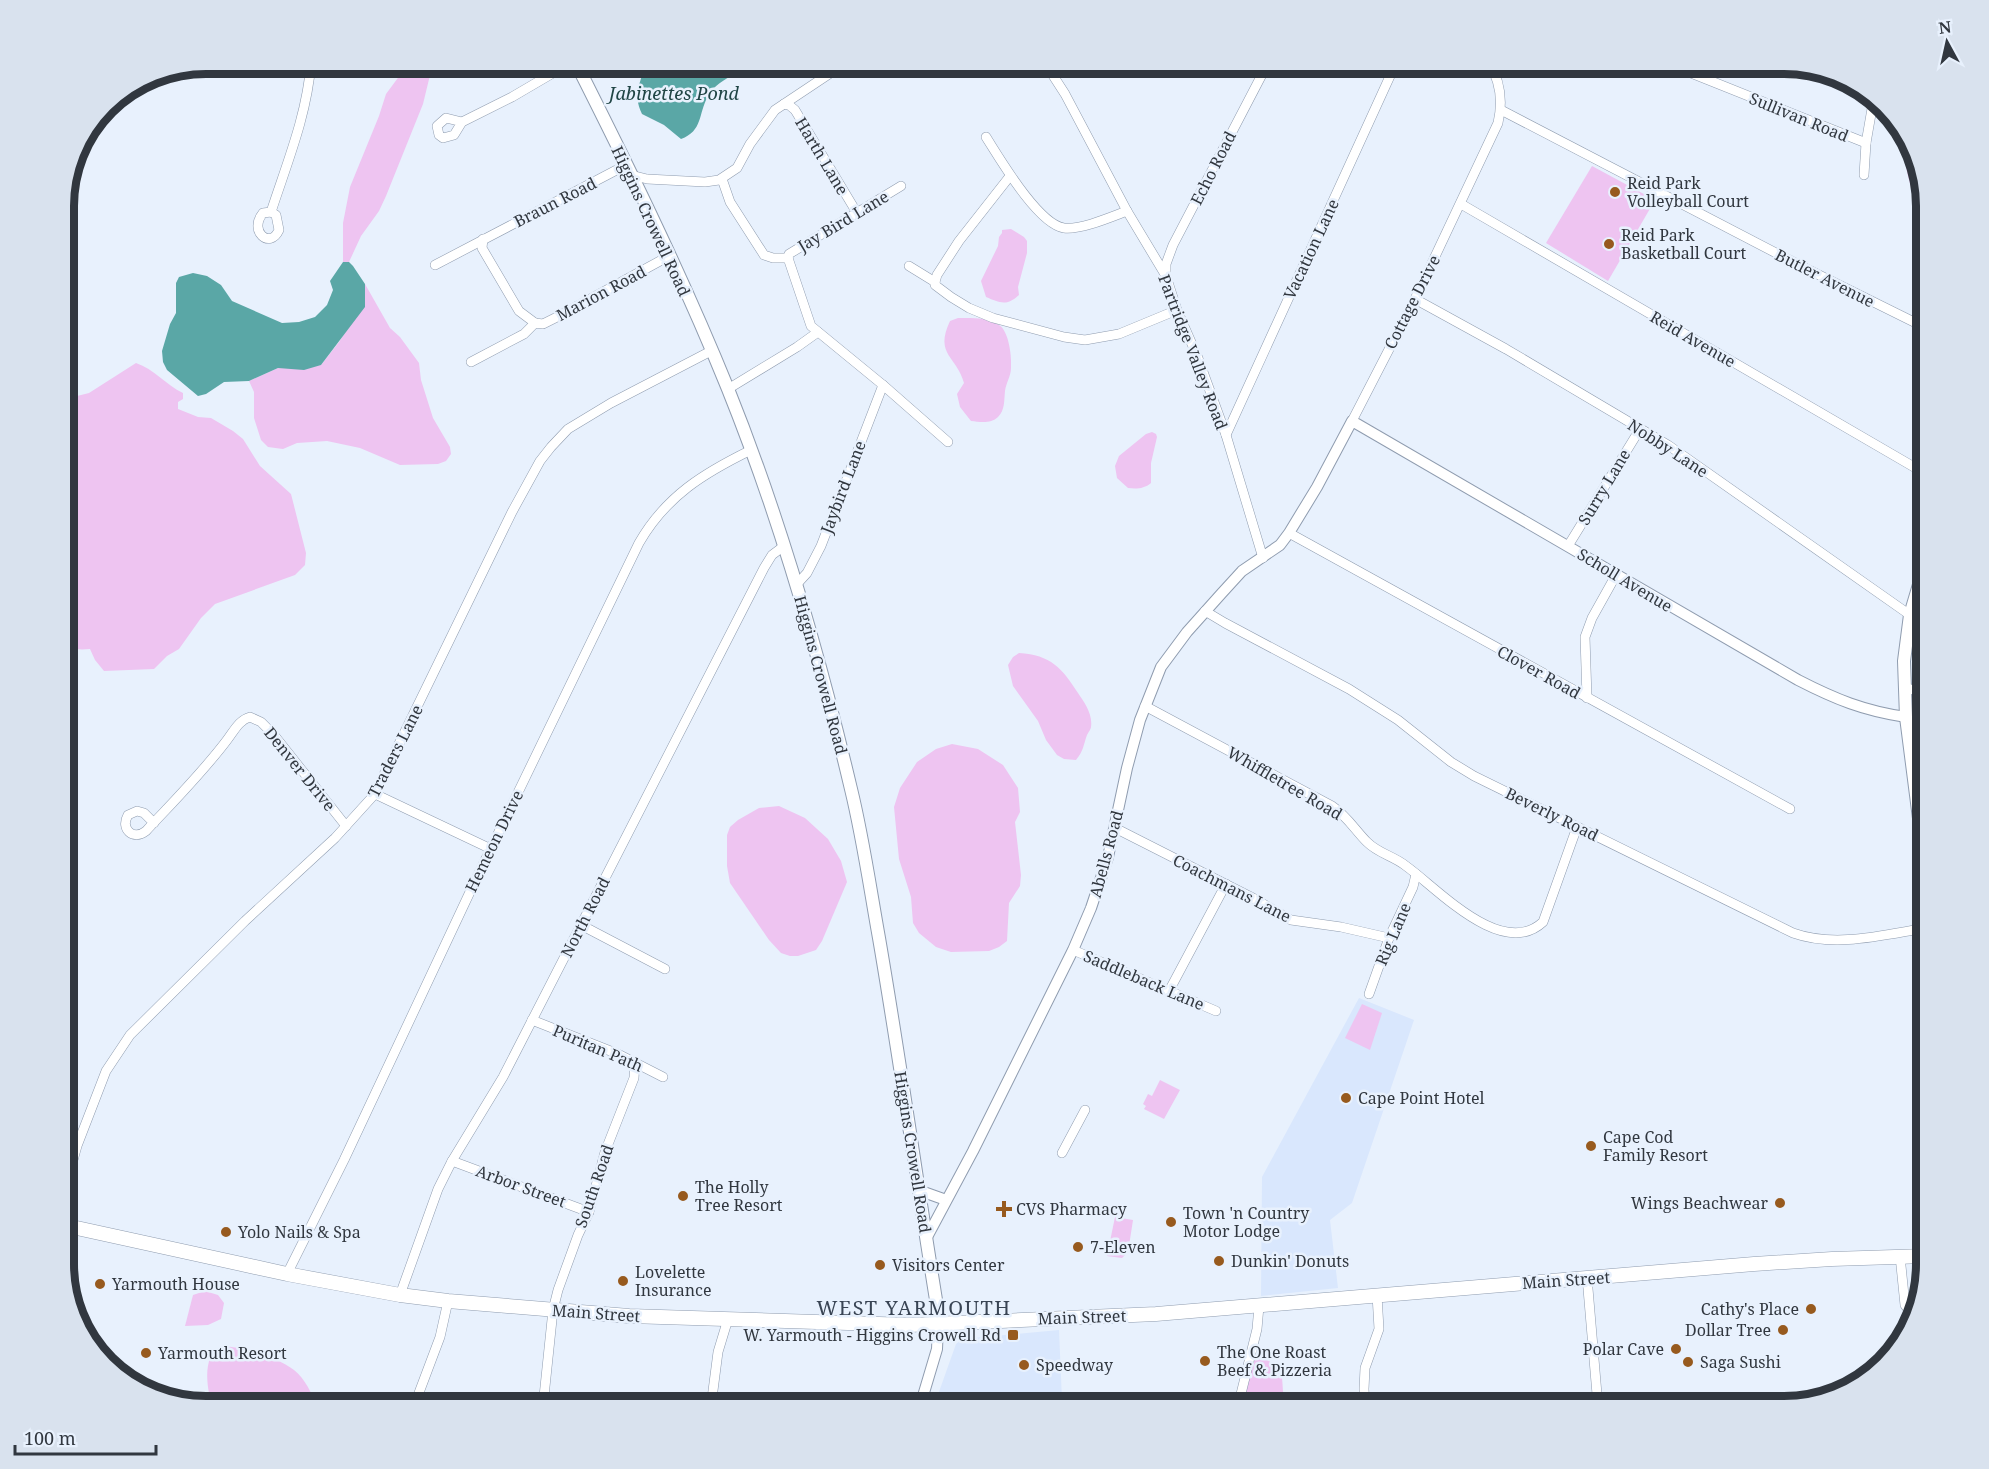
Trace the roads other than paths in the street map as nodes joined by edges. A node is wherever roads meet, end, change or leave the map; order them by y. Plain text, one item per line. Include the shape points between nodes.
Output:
1 (310, 73) edge
2 (553, 73) edge
3 (581, 73) edge
4 (831, 73) edge
5 (1051, 73) edge
6 (1261, 73) edge
7 (1391, 73) edge
8 (1494, 73) edge
9 (1691, 73) edge
10 (784, 105) junction
11 (1872, 108) edge
12 (1500, 110) junction
13 (462, 122) dead end
14 (986, 138) dead end
15 (1866, 143) junction
16 (629, 170) junction
17 (1864, 175) dead end
18 (1010, 176) junction
19 (722, 178) junction
20 (901, 186) dead end
21 (1461, 204) junction
22 (1127, 211) junction
23 (270, 212) dead end
24 (857, 213) junction
25 (483, 240) junction
26 (669, 256) junction
27 (788, 258) junction
28 (435, 265) dead end
29 (909, 266) dead end
30 (1166, 276) junction
31 (935, 282) junction
32 (1415, 299) junction
33 (1177, 310) junction
34 (535, 323) junction
35 (1916, 323) edge
36 (818, 332) junction
37 (711, 351) junction
38 (471, 362) dead end
39 (883, 385) junction
40 (728, 389) junction
41 (1352, 421) junction
42 (1640, 429) junction
43 (1226, 435) junction
44 (948, 442) dead end
45 (751, 450) junction
46 (1916, 468) edge
47 (1289, 533) junction
48 (784, 546) junction
49 (1568, 546) junction
50 (1263, 558) junction
51 (1616, 575) junction
52 (796, 585) junction
53 (1916, 599) edge
54 (1205, 610) junction
55 (1910, 615) junction
56 (1904, 687) junction
57 (1916, 691) edge
58 (1587, 698) junction
59 (1145, 706) junction
60 (1905, 717) junction
61 (375, 794) junction
62 (1916, 799) edge
63 (1790, 809) dead end
64 (154, 823) dead end
65 (346, 826) junction
66 (1577, 827) junction
67 (1115, 828) junction
68 (491, 849) junction
69 (1416, 874) junction
70 (1226, 884) junction
71 (581, 925) junction
72 (1916, 929) edge
73 (1389, 938) junction
74 (1073, 950) junction
75 (665, 969) dead end
76 (1169, 991) junction
77 (1369, 994) dead end
78 (1216, 1011) dead end
79 (532, 1020) junction
80 (635, 1063) junction
81 (663, 1077) dead end
82 (1084, 1110) dead end
83 (1062, 1153) dead end
84 (74, 1157) edge
85 (452, 1161) junction
86 (918, 1190) junction
87 (946, 1200) junction
88 (589, 1212) junction
89 (74, 1228) edge
90 (926, 1239) junction
91 (1900, 1256) junction
92 (1916, 1256) edge
93 (287, 1274) junction
94 (1587, 1277) junction
95 (400, 1295) junction
96 (1377, 1295) junction
97 (448, 1301) junction
98 (1259, 1306) junction
99 (1907, 1308) edge
100 (553, 1310) junction
101 (728, 1319) junction
102 (938, 1325) junction
103 (418, 1396) edge
104 (544, 1396) edge
105 (712, 1396) edge
106 (923, 1396) edge
107 (1240, 1396) edge
108 (1364, 1396) edge
109 (1597, 1396) edge

1 - 23 street via 301,120
2 - 13 street
3 - 16 main road, Higgins Crowell Road
4 - 10 street
5 - 22 street, Partridge Valley Road
6 - 30 street, Echo Road via 1173,245
7 - 43 street, Vacation Lane
8 - 12 street, Cottage Drive
9 - 15 street, Sullivan Road
10 - 19 street via 769,118 737,168
10 - 24 street, Harth Lane via 795,110
11 - 15 street
12 - 21 street, Cottage Drive
12 - 35 street, Butler Avenue
14 - 18 street
15 - 17 street
16 - 19 street via 647,179 705,182
16 - 25 street, Braun Road
16 - 26 main road, Higgins Crowell Road
18 - 22 street via 1050,222 1064,228
18 - 31 street via 959,241
19 - 27 street via 730,202 764,255
20 - 24 street, Jay Bird Lane
21 - 32 street, Cottage Drive
21 - 46 street, Reid Avenue
22 - 30 street, Partridge Valley Road
24 - 27 street, Jay Bird Lane
25 - 28 street, Braun Road
25 - 34 street via 482,248 519,311
26 - 34 street, Marion Road via 543,324
26 - 37 main road, Higgins Crowell Road
27 - 36 street via 811,326
29 - 31 street
30 - 33 street, Partridge Valley Road
31 - 33 street via 951,297 993,318 1084,340 1119,334
32 - 41 street, Cottage Drive
32 - 42 street, Nobby Lane
33 - 43 street, Partridge Valley Road
34 - 38 street, Marion Road
36 - 39 street
36 - 40 street
37 - 40 main road, Higgins Crowell Road
37 - 61 street, Traders Lane via 568,429 540,461
39 - 44 street
39 - 52 street, Jaybird Lane via 820,546 807,573
40 - 45 main road, Higgins Crowell Road
41 - 47 street, Cottage Drive
41 - 49 street, Scholl Avenue
42 - 49 street, Surry Lane
42 - 55 street, Nobby Lane
43 - 50 street, Partridge Valley Road
45 - 48 main road, Higgins Crowell Road
45 - 68 street, Hemeon Drive via 691,484 649,524
47 - 50 street, Abells Road
47 - 58 street, Clover Road
48 - 52 main road, Higgins Crowell Road
48 - 71 street, North Road via 764,568
49 - 51 street, Scholl Avenue
50 - 54 street, Abells Road via 1242,571
51 - 58 street via 1586,637
51 - 60 street, Scholl Avenue via 1831,697 1875,712
52 - 86 main road, Higgins Crowell Road via 833,714 862,838
53 - 55 main road
54 - 59 street, Abells Road via 1161,667
54 - 66 street, Beverly Road via 1349,689 1474,776
55 - 56 main road
56 - 57 street
56 - 60 main road
58 - 63 street, Clover Road
59 - 67 street, Abells Road
59 - 69 street, Whiffletree Road via 1332,806 1368,843
60 - 62 main road
61 - 65 street, Traders Lane
61 - 68 street
64 - 65 street, Denver Drive via 240,722 250,717 258,719 274,735
65 - 84 street, Traders Lane via 130,1035 106,1071
66 - 69 street, Whiffletree Road via 1543,922 1531,931 1509,932 1469,917
66 - 72 street, Beverly Road via 1806,938 1840,940
67 - 70 street, Coachmans Lane
67 - 74 street, Abells Road via 1104,873
68 - 93 street, Hemeon Drive
69 - 73 street, Rig Lane
70 - 73 street, Coachmans Lane via 1291,920
70 - 76 street
71 - 75 street
71 - 79 street, North Road
73 - 77 street, Rig Lane
74 - 76 street, Saddleback Lane
74 - 87 street, Abells Road
76 - 78 street, Saddleback Lane
79 - 80 street, Puritan Path
79 - 85 street, North Road
80 - 81 street, Puritan Path
80 - 88 street, South Road via 634,1078 605,1152
82 - 83 street
85 - 88 street, Arbor Street
85 - 95 street, North Road
86 - 87 street
86 - 90 main road, Higgins Crowell Road
87 - 90 street, Abells Road
88 - 100 street, South Road
89 - 93 main road, Main Street
90 - 102 main road, Higgins Crowell Road
91 - 92 main road, Main Street
91 - 94 main road, Main Street
91 - 99 street
93 - 95 main road, Main Street
94 - 96 main road, Main Street
94 - 109 street
95 - 97 main road, Main Street
96 - 98 main road, Main Street
96 - 108 street via 1379,1329 1365,1368
97 - 100 main road, Main Street
97 - 103 street via 440,1337
98 - 102 main road, Main Street
98 - 107 street
100 - 101 main road, Main Street
100 - 104 street, South Road
101 - 102 main road, Main Street
101 - 105 street via 718,1352
102 - 106 street via 937,1349

